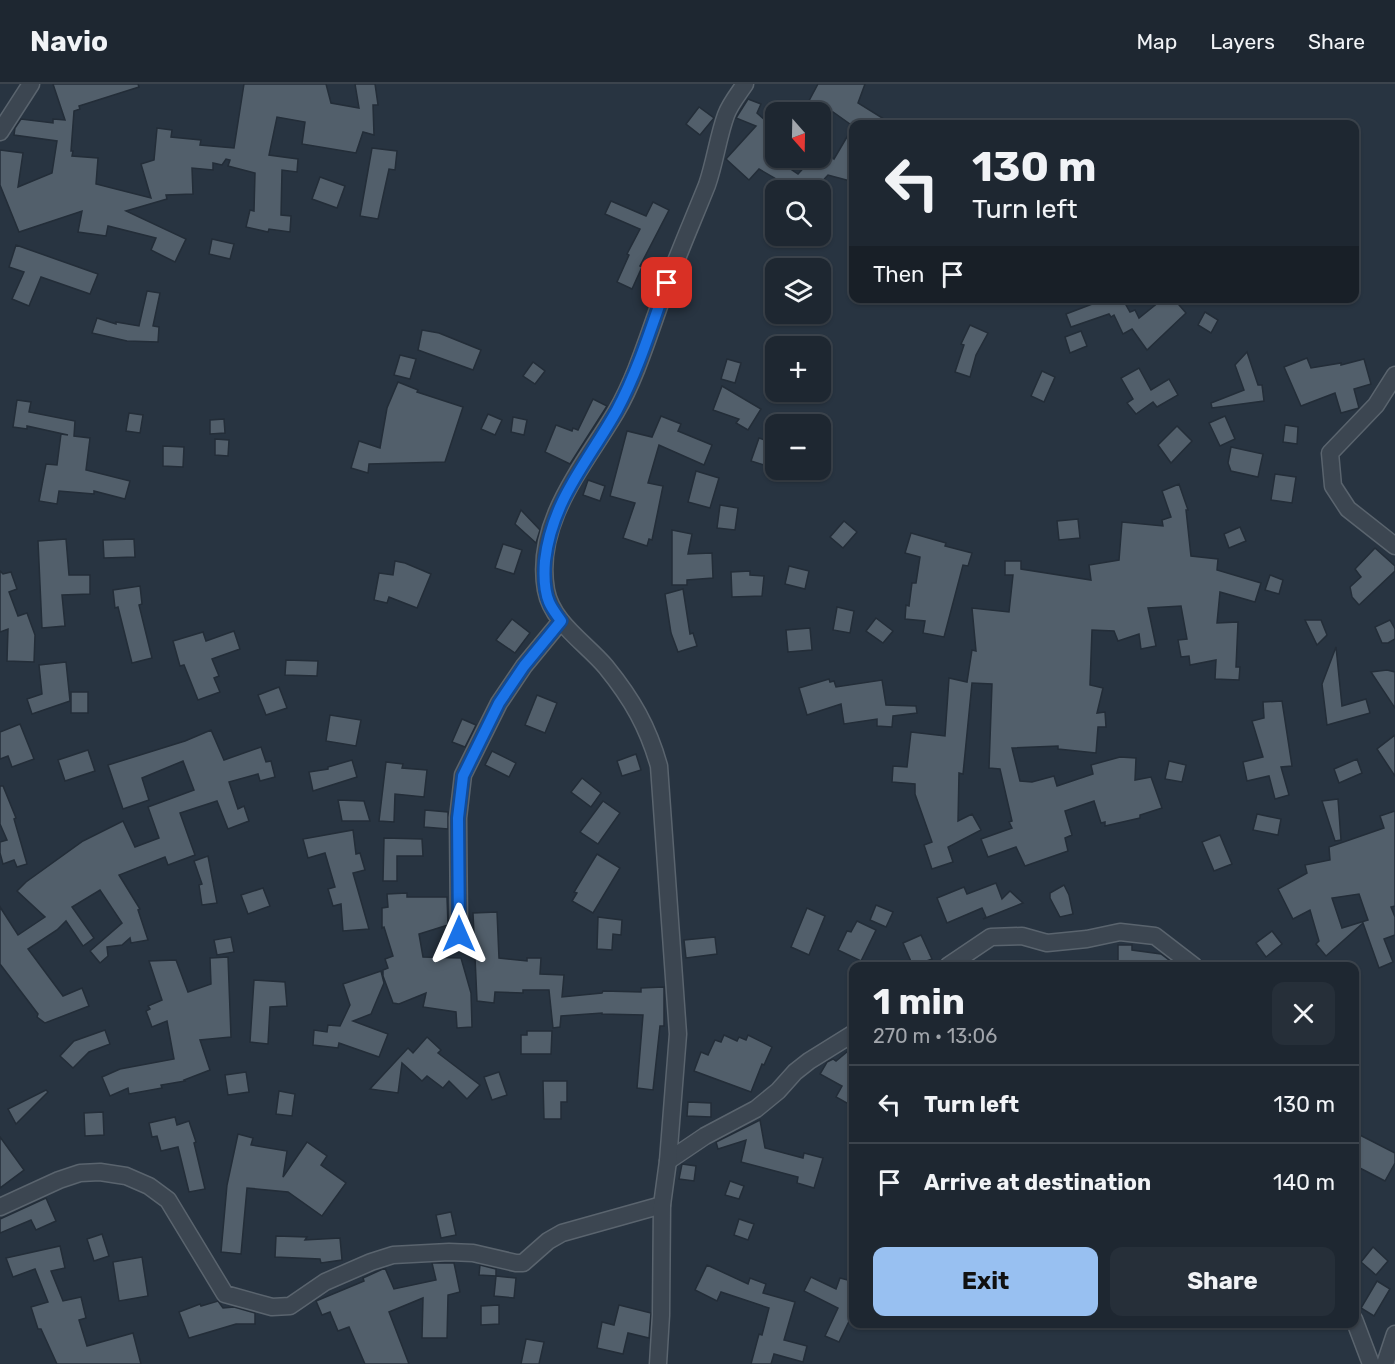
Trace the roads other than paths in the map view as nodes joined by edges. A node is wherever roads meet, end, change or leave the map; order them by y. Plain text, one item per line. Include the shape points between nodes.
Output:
1 (30, 84) edge
2 (746, 84) edge
3 (0, 132) edge
4 (1395, 375) edge
5 (1395, 546) edge
6 (561, 621) junction
7 (459, 934) dead end
8 (954, 962) edge
9 (1189, 962) edge
10 (849, 1036) edge
11 (668, 1161) junction
12 (662, 1205) junction
13 (0, 1207) edge
14 (1357, 1328) edge
15 (1395, 1334) edge
16 (658, 1364) edge
17 (1371, 1364) edge
18 (1386, 1364) edge

1 - 3 street
2 - 6 street via 726,113 706,186 629,384 571,483 552,524 547,541 545,588
4 - 5 street via 1376,405 1330,453 1333,486 1347,509
6 - 7 street via 499,703 463,776 458,818
6 - 11 street via 633,701 659,766 678,1034
8 - 9 street via 991,937 1022,936 1047,943 1120,932 1155,936
10 - 11 street via 809,1061 756,1109
11 - 12 street
12 - 13 street via 562,1233 523,1263 473,1253 393,1255 325,1282 290,1306 278,1308 225,1294 168,1200 126,1176 80,1173
12 - 16 street
14 - 17 street
15 - 18 street

